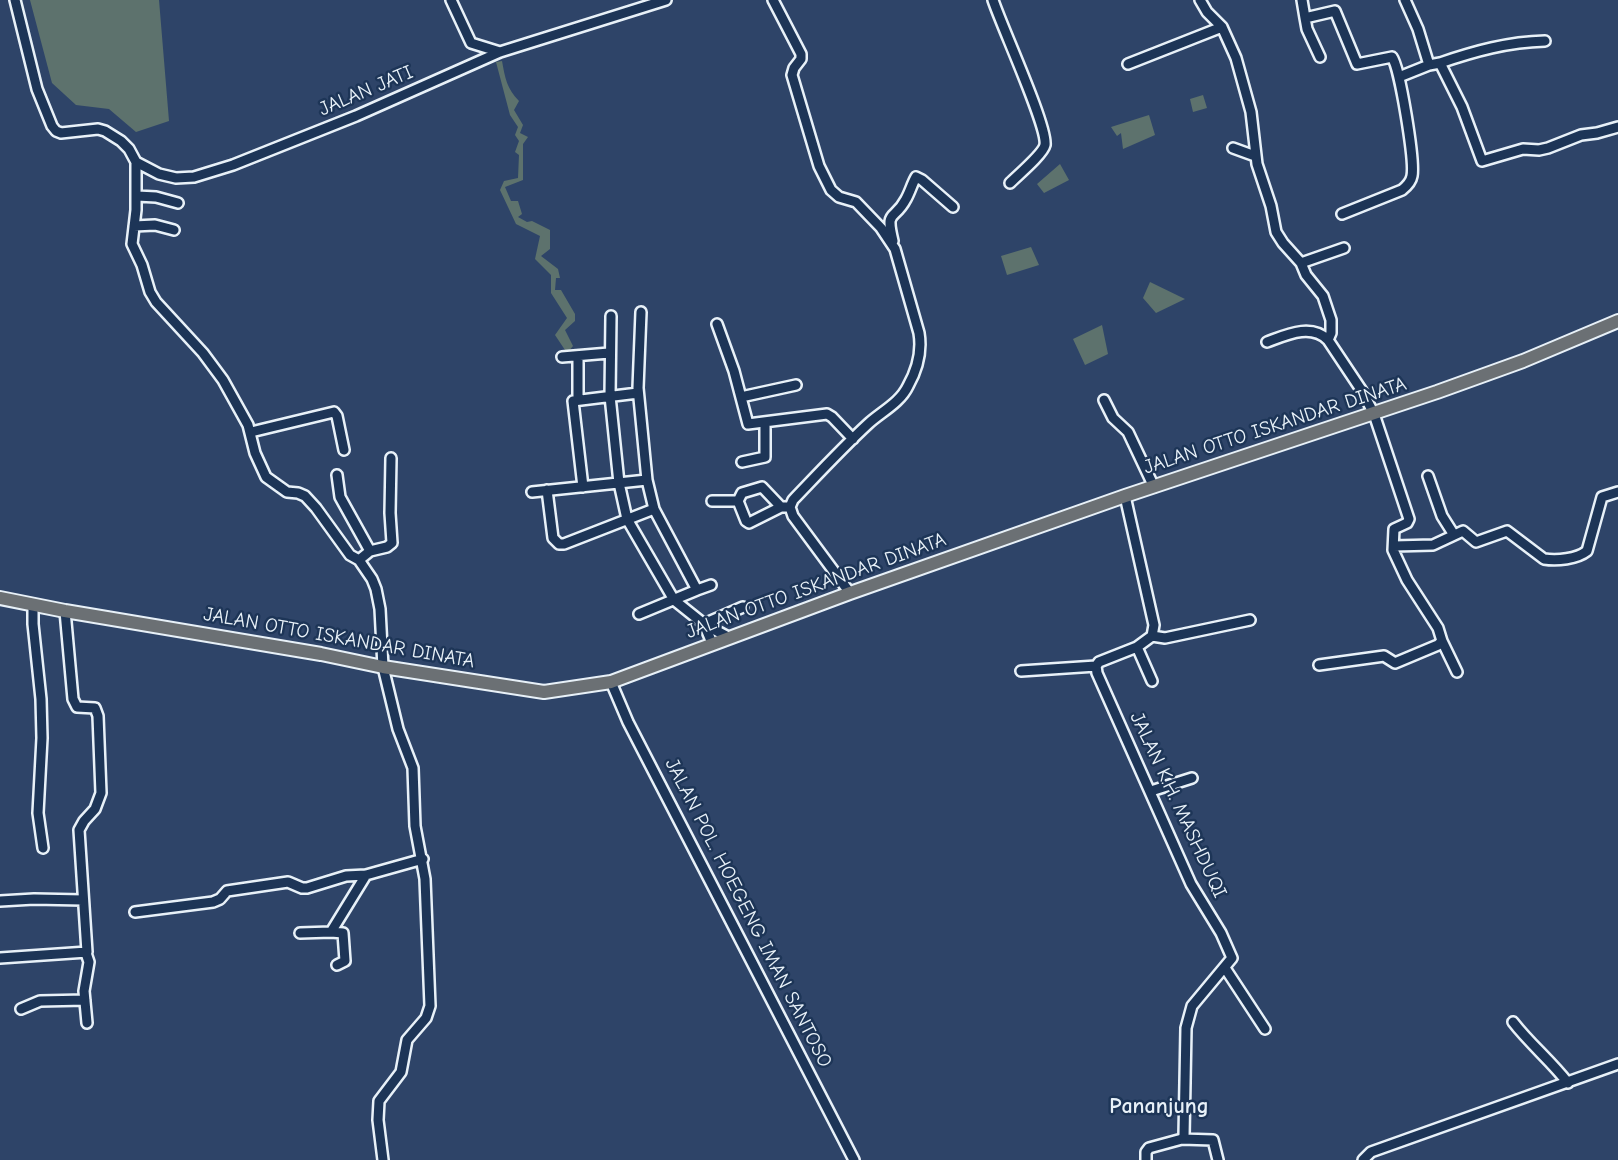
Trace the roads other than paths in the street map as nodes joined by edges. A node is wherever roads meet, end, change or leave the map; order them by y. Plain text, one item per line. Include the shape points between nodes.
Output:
1 (15, 0) edge
2 (450, 0) edge
3 (666, 0) edge
4 (773, 0) edge
5 (993, 0) edge
6 (1200, 0) edge
7 (1302, 0) edge
8 (1405, 0) edge
9 (1305, 18) junction
10 (1222, 27) junction
11 (1545, 41) dead end
12 (494, 56) junction
13 (1320, 57) dead end
14 (1440, 63) junction
15 (1128, 64) dead end
16 (1429, 65) junction
17 (1400, 77) junction
18 (1618, 127) edge
19 (1233, 148) dead end
20 (1255, 156) junction
21 (136, 162) junction
22 (1010, 183) dead end
23 (137, 196) junction
24 (178, 203) dead end
25 (953, 207) dead end
26 (1342, 214) dead end
27 (134, 226) junction
28 (174, 230) dead end
29 (1344, 248) dead end
30 (895, 249) junction
31 (1300, 263) junction
32 (641, 312) dead end
33 (611, 316) dead end
34 (1617, 323) edge
35 (717, 324) dead end
36 (1328, 340) junction
37 (1267, 342) dead end
38 (609, 353) junction
39 (578, 356) junction
40 (562, 357) dead end
41 (796, 385) dead end
42 (638, 393) junction
43 (609, 396) junction
44 (741, 397) junction
45 (578, 399) junction
46 (1104, 400) dead end
47 (1374, 414) junction
48 (765, 423) junction
49 (251, 432) junction
50 (853, 439) junction
51 (344, 450) dead end
52 (391, 458) dead end
53 (742, 462) dead end
54 (337, 475) dead end
55 (1428, 476) dead end
56 (647, 480) junction
57 (619, 483) junction
58 (1154, 486) junction
59 (583, 487) junction
60 (547, 490) junction
61 (532, 492) dead end
62 (1618, 492) edge
63 (1125, 496) junction
64 (712, 501) dead end
65 (738, 501) junction
66 (785, 507) junction
67 (654, 509) junction
68 (627, 519) junction
69 (1454, 534) junction
70 (1394, 546) junction
71 (370, 551) junction
72 (359, 560) junction
73 (711, 585) dead end
74 (697, 590) junction
75 (850, 593) junction
76 (0, 598) edge
77 (674, 600) junction
78 (33, 604) junction
79 (743, 607) dead end
80 (65, 611) junction
81 (639, 614) dead end
82 (1250, 620) dead end
83 (704, 624) junction
84 (1152, 636) junction
85 (728, 637) junction
86 (1442, 641) junction
87 (712, 643) junction
88 (1137, 647) junction
89 (1096, 666) junction
90 (1319, 666) dead end
91 (383, 667) junction
92 (1021, 671) dead end
93 (1457, 672) dead end
94 (611, 681) junction
95 (1152, 681) dead end
96 (1192, 778) dead end
97 (1151, 791) junction
98 (43, 848) dead end
99 (423, 859) junction
100 (366, 875) junction
101 (83, 900) junction
102 (0, 901) edge
103 (135, 912) dead end
104 (331, 932) junction
105 (300, 933) dead end
106 (86, 953) junction
107 (0, 958) edge
108 (337, 965) dead end
109 (1226, 968) junction
110 (85, 1000) junction
111 (21, 1009) dead end
112 (1513, 1022) dead end
113 (87, 1023) dead end
114 (1265, 1029) dead end
115 (1618, 1064) edge
116 (1568, 1083) junction
117 (1182, 1139) junction
118 (383, 1160) edge
119 (854, 1160) edge
120 (1146, 1160) edge
121 (1218, 1160) edge
122 (1363, 1160) edge

1 - 21 street, JALAN JATI via 37,89 52,126 62,133 98,129 110,133 129,149
2 - 12 street via 471,43
3 - 12 street, JALAN JATI
4 - 30 street via 801,54 792,75 819,166 835,194 856,202 882,228
5 - 22 street via 1045,141 1043,150
6 - 10 street
7 - 9 street
8 - 16 street
9 - 13 street
9 - 17 street via 1334,10 1357,64 1392,57
10 - 15 street
10 - 20 street via 1248,96
11 - 14 street via 1482,49
12 - 21 street, JALAN JATI via 218,170 177,178
14 - 16 street
14 - 18 street via 1483,162
16 - 17 street
17 - 26 street via 1412,177 1402,190
19 - 20 street
20 - 31 street via 1276,232
21 - 23 street
23 - 24 street
23 - 27 street
25 - 30 street via 916,177 905,202 890,220
27 - 28 street via 155,225
27 - 49 street via 132,244 150,292 215,368
29 - 31 street
30 - 50 street via 916,318 919,357 901,397
31 - 36 street via 1323,296 1330,320
32 - 42 street
33 - 38 street
34 - 47 main road, JALAN OTTO ISKANDAR DINATA
35 - 44 street
36 - 37 street via 1313,330
36 - 47 street
38 - 39 street
38 - 43 street
39 - 40 street
39 - 45 street
41 - 44 street
42 - 43 street
42 - 56 street
43 - 45 street
43 - 57 street
44 - 48 street via 748,424
45 - 59 street via 572,402
46 - 58 street via 1113,418 1128,432
47 - 58 main road, JALAN OTTO ISKANDAR DINATA
47 - 70 street via 1409,519 1394,530
48 - 50 street via 827,414
48 - 53 street via 765,457
49 - 51 street via 334,412
49 - 72 street via 266,477 287,492 305,496 350,555
50 - 66 street
52 - 71 street via 392,543
54 - 71 street via 340,497
55 - 69 street via 1442,516
56 - 57 street
56 - 67 street
57 - 59 street
57 - 68 street
58 - 63 main road, JALAN OTTO ISKANDAR DINATA
59 - 60 street
60 - 61 street
60 - 68 street via 553,538 559,544
62 - 69 street via 1602,497 1587,551 1579,556 1544,559 1508,531 1476,542 1463,531
63 - 75 main road, JALAN OTTO ISKANDAR DINATA
63 - 84 street via 1154,626
64 - 65 street
65 - 66 street via 742,494 762,487
65 - 66 street via 749,523
66 - 75 street
67 - 68 street
67 - 74 street
68 - 77 street
69 - 70 street via 1433,545
70 - 86 street via 1407,580 1438,628
71 - 72 street
72 - 91 street via 376,589
73 - 74 street
74 - 77 street
75 - 85 main road, JALAN OTTO ISKANDAR DINATA
76 - 78 main road, JALAN OTTO ISKANDAR DINATA
77 - 81 street
77 - 83 street
78 - 80 main road, JALAN OTTO ISKANDAR DINATA
78 - 98 street via 41,699 38,813
79 - 83 street
80 - 91 main road, JALAN OTTO ISKANDAR DINATA
80 - 101 street via 73,699 77,706 94,708 98,716 102,793 79,830
82 - 84 street via 1165,638
83 - 85 street
83 - 87 street
84 - 88 street
85 - 87 main road, JALAN OTTO ISKANDAR DINATA
86 - 90 street via 1395,663 1384,656
86 - 93 street
87 - 94 main road, JALAN OTTO ISKANDAR DINATA
88 - 89 street
88 - 95 street
89 - 92 street
89 - 97 street, JALAN K.H. MASHDUQI
91 - 94 main road, JALAN OTTO ISKANDAR DINATA via 544,692
91 - 99 street via 413,768 415,826
94 - 119 street, JALAN POL. HOEGENG IMAN SANTOSO via 628,722
96 - 97 street
97 - 109 street, JALAN K.H. MASHDUQI via 1191,884 1228,948 1232,958
99 - 100 street
99 - 118 street via 430,1006 426,1018 407,1040 401,1072 378,1101
100 - 103 street via 346,876 307,888 288,882 227,891 213,902
100 - 104 street
101 - 102 street
101 - 106 street
104 - 105 street
104 - 108 street via 343,933 344,937 345,961
106 - 107 street
106 - 110 street via 89,962
109 - 114 street
109 - 117 street via 1189,1011
110 - 111 street via 40,1001
110 - 113 street
112 - 116 street
115 - 116 street
116 - 122 street via 1371,1152
117 - 120 street via 1149,1148
117 - 121 street via 1213,1140

